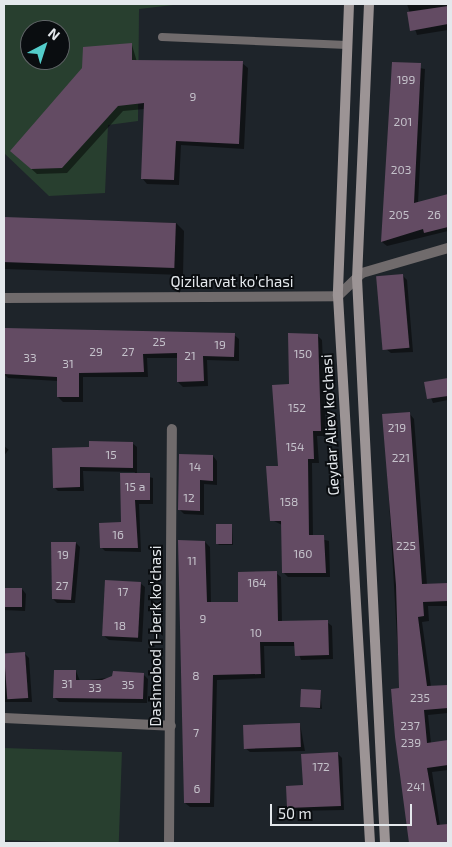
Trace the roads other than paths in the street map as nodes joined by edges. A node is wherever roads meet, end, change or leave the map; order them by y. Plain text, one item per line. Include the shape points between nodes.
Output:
1 (349, 4) edge
2 (369, 4) edge
3 (162, 37) dead end
4 (347, 45) junction
5 (448, 248) edge
6 (357, 278) junction
7 (338, 296) junction
8 (4, 298) edge
9 (172, 429) dead end
10 (4, 718) edge
11 (171, 726) junction
12 (169, 843) edge
13 (370, 843) edge
14 (385, 843) edge

1 - 4 main road, Geydar Aliev ko'chasi
2 - 6 main road
3 - 4 lane
4 - 7 main road, Geydar Aliev ko'chasi
5 - 6 street
6 - 7 street
6 - 14 main road
7 - 8 street, Qizilarvat ko'chasi
7 - 13 main road, Geydar Aliev ko'chasi
9 - 11 street, Dashnobod 1-berk ko'chasi
10 - 11 street
11 - 12 street, Dashnobod 1-berk ko'chasi

